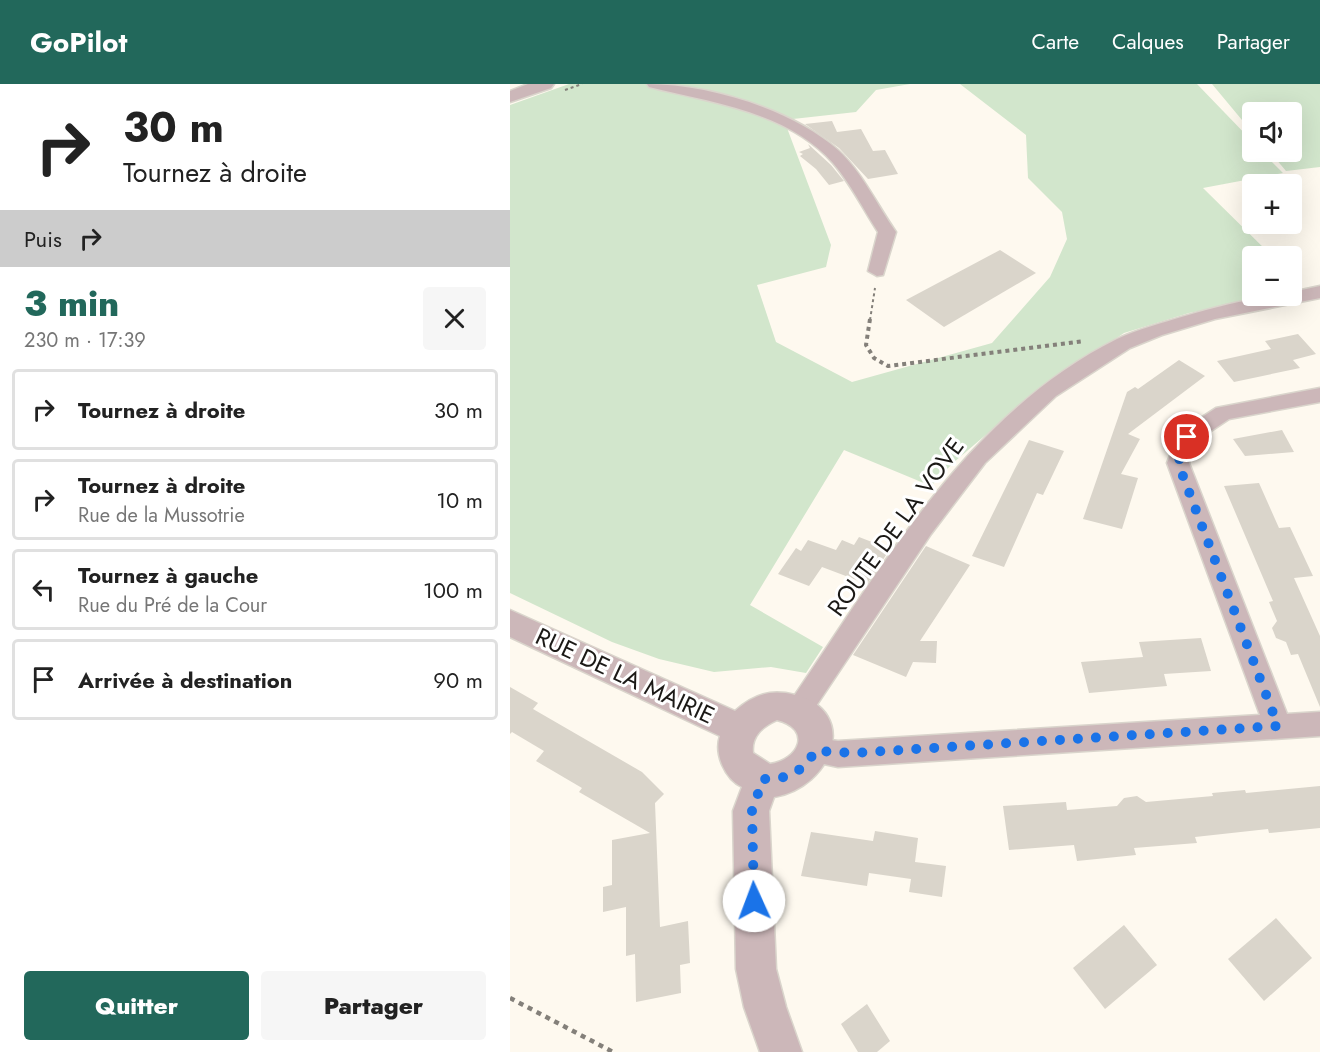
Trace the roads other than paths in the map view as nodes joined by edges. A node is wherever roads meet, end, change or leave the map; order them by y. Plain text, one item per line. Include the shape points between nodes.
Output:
1 (546, 84) edge
2 (654, 84) edge
3 (510, 97) edge
4 (877, 271) road end
5 (1320, 292) edge
6 (1320, 395) edge
7 (510, 623) edge
8 (799, 710) junction
9 (1320, 724) edge
10 (1278, 726) junction
11 (740, 729) junction
12 (815, 751) junction
13 (763, 779) junction
14 (782, 1052) edge

1 - 3 street
2 - 4 street via 740,104 796,129 833,153 887,232
5 - 8 street, ROUTE DE LA VOVE via 1212,314 1123,344 1049,392 977,457 923,528
6 - 10 street via 1223,413 1187,437 1178,463
7 - 11 street, RUE DE LA MAIRIE
8 - 11 street via 766,707 755,712
8 - 12 street via 815,727
9 - 10 street
10 - 12 street via 846,754
11 - 13 street via 736,754 741,765
12 - 13 street via 800,770 782,778
13 - 14 street via 752,811 756,969 765,1008

